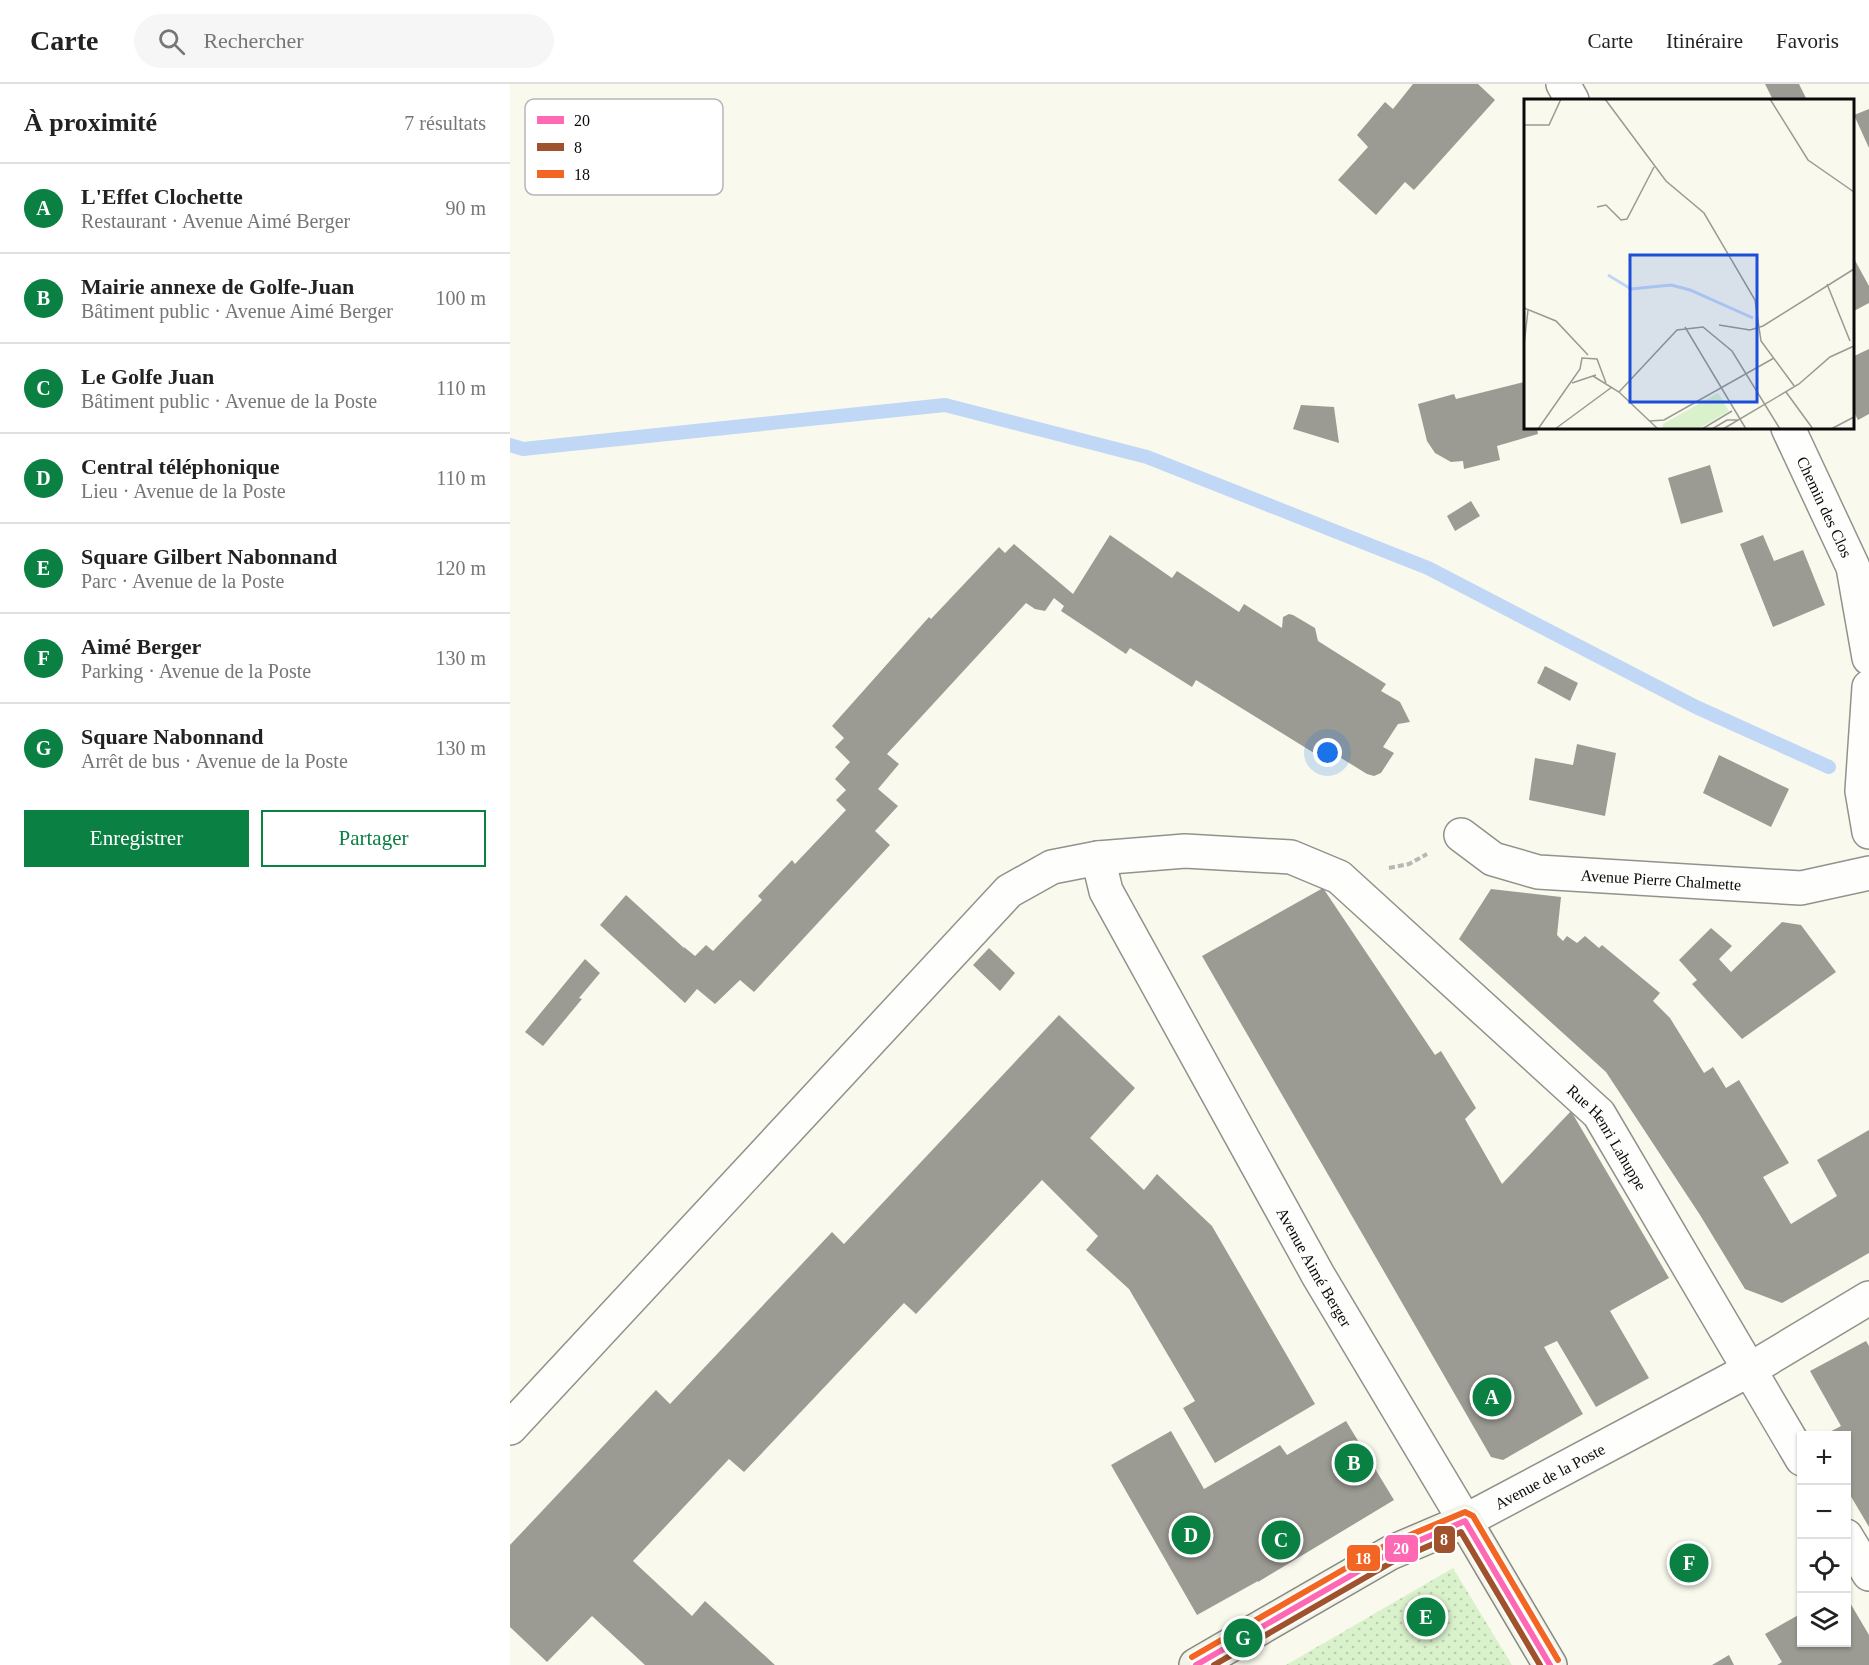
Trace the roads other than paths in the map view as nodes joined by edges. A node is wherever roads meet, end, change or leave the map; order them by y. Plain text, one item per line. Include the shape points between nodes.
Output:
1 (1563, 84) edge
2 (1571, 99) edge
3 (1788, 429) edge
4 (1869, 658) edge
5 (1869, 687) edge
6 (1869, 831) edge
7 (1461, 835) road end
8 (1098, 858) junction
9 (1869, 873) edge
10 (1869, 1299) edge
11 (1749, 1370) junction
12 (510, 1428) edge
13 (1797, 1451) edge
14 (1465, 1521) junction
15 (1848, 1539) edge
16 (1869, 1574) edge
17 (1196, 1665) edge
18 (1550, 1665) edge

1 - 2 street
3 - 4 street, Chemin des Clos via 1853,567
5 - 6 street via 1863,791
7 - 9 street, Avenue Pierre Chalmette via 1493,859 1538,872 1801,888
8 - 11 street, Rue Henri Lahuppe via 1185,851 1291,857 1340,876 1599,1114
8 - 12 street via 1052,867 1010,891
8 - 14 street, Avenue Aimé Berger via 1106,891 1249,1151
10 - 11 street, Avenue de la Poste
11 - 13 street, Rue Henri Lahuppe
11 - 14 street, Avenue de la Poste
14 - 17 street, Avenue de la Poste via 1390,1553
14 - 18 street, Avenue Aimé Berger
15 - 16 street

